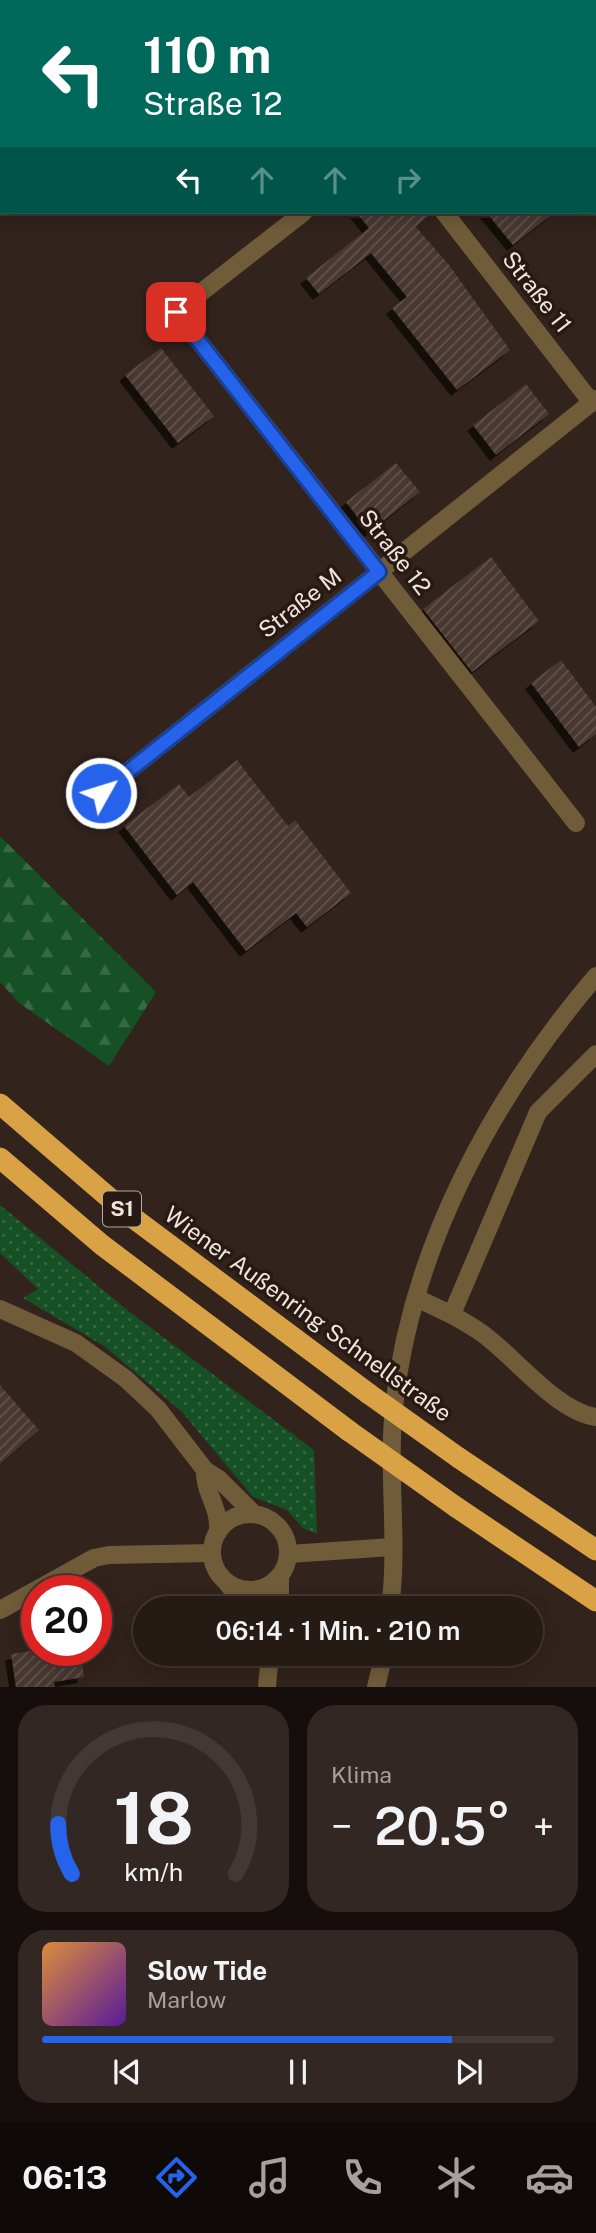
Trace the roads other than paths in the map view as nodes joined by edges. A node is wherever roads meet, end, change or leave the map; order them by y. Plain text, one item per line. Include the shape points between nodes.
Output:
1 (301, 214) edge
2 (446, 214) edge
3 (594, 401) edge
4 (379, 572) junction
5 (101, 793) dead end
6 (576, 823) dead end
7 (596, 976) edge
8 (596, 1054) edge
9 (0, 1104) edge
10 (0, 1158) edge
11 (416, 1298) junction
12 (0, 1309) edge
13 (452, 1314) junction
14 (596, 1417) edge
15 (205, 1470) junction
16 (254, 1514) junction
17 (218, 1532) junction
18 (392, 1547) junction
19 (596, 1550) edge
20 (212, 1553) junction
21 (289, 1554) junction
22 (280, 1577) junction
23 (227, 1583) junction
24 (237, 1596) edge
25 (280, 1596) edge
26 (390, 1596) edge
27 (593, 1599) edge
28 (0, 1610) edge
29 (269, 1666) edge
30 (381, 1666) edge
31 (267, 1687) edge
32 (376, 1687) edge

1 - 4 street, Straße 12 via 176,312
2 - 3 street, Straße 11
3 - 4 street, Straße M
4 - 5 street, Straße M
4 - 6 street, Straße 12
7 - 11 street via 543,1041 486,1132 459,1186
8 - 13 street via 538,1112
9 - 19 highway, Wiener Außenring Schnellstraße / S1, bridge via 128,1214 249,1307
10 - 27 highway, S1, bridge via 102,1245 244,1353 456,1507
11 - 13 street
11 - 18 street via 394,1408
12 - 15 street via 76,1343 126,1379 159,1409
13 - 14 street via 485,1335 569,1407
15 - 16 street
15 - 17 street via 204,1484 217,1505
16 - 17 street via 235,1517
16 - 21 street via 279,1527
17 - 20 street
18 - 21 street
18 - 26 street
20 - 23 street
20 - 28 street via 94,1558
21 - 22 street
22 - 23 street via 259,1590
22 - 25 street
23 - 24 street
29 - 31 street
30 - 32 street

